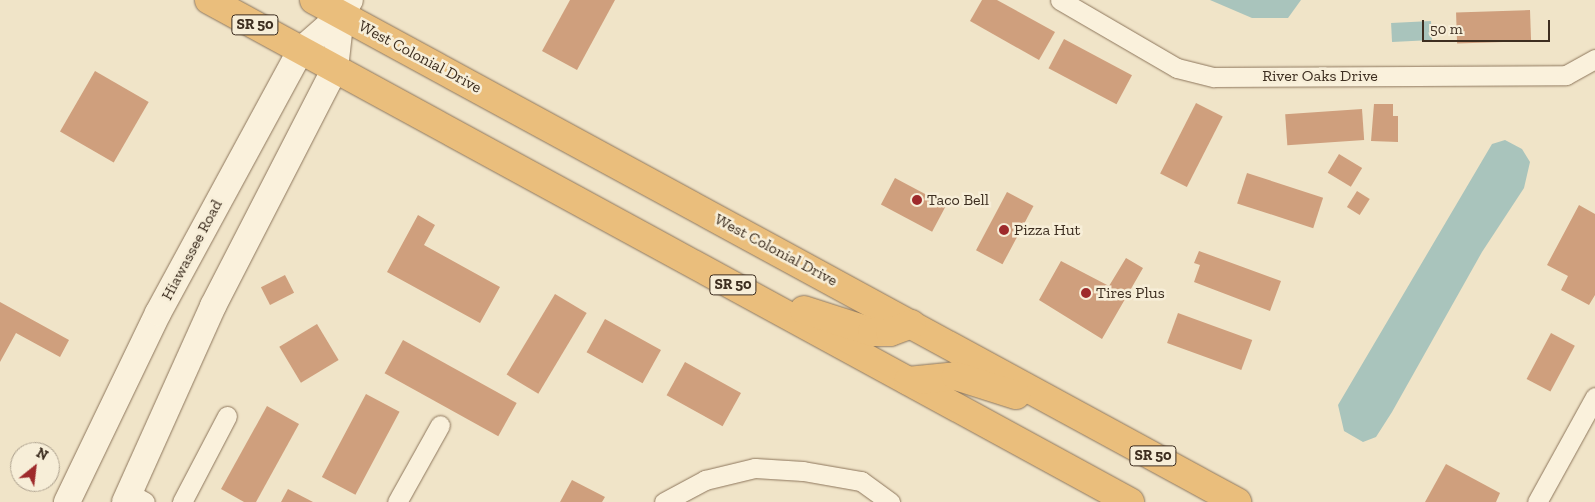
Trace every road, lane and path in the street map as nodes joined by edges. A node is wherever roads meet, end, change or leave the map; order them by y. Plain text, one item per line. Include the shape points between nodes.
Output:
1 (209, 0) edge
2 (314, 0) edge
3 (1060, 0) edge
4 (346, 7) edge
5 (301, 50) junction
6 (1595, 59) edge
7 (335, 69) junction
8 (743, 291) junction
9 (912, 324) junction
10 (908, 382) junction
11 (1595, 397) edge
12 (227, 416) dead end
13 (1079, 416) junction
14 (440, 425) dead end
15 (133, 499) edge
16 (67, 502) edge
17 (182, 502) edge
18 (397, 502) edge
19 (664, 502) edge
20 (890, 502) edge
21 (1130, 502) edge
22 (1237, 502) edge
23 (1537, 502) edge

1 - 5 highway, SR 50
2 - 4 highway, West Colonial Drive / SR 50
3 - 6 street, River Oaks Drive via 1177,68 1214,77 1566,75
4 - 5 main road, Hiawassee Road
4 - 7 main road
4 - 9 highway, West Colonial Drive / SR 50
5 - 7 highway, SR 50
5 - 16 main road, Hiawassee Road via 158,314
7 - 8 highway, SR 50
7 - 15 main road via 213,306
8 - 9 highway via 872,332 890,332
8 - 10 highway, SR 50
9 - 13 highway, West Colonial Drive / SR 50
10 - 13 highway via 956,376
10 - 21 highway, SR 50
11 - 23 street
12 - 17 street
13 - 22 highway, West Colonial Drive / SR 50
14 - 18 street
19 - 20 street via 705,480 755,468 803,470 861,481

